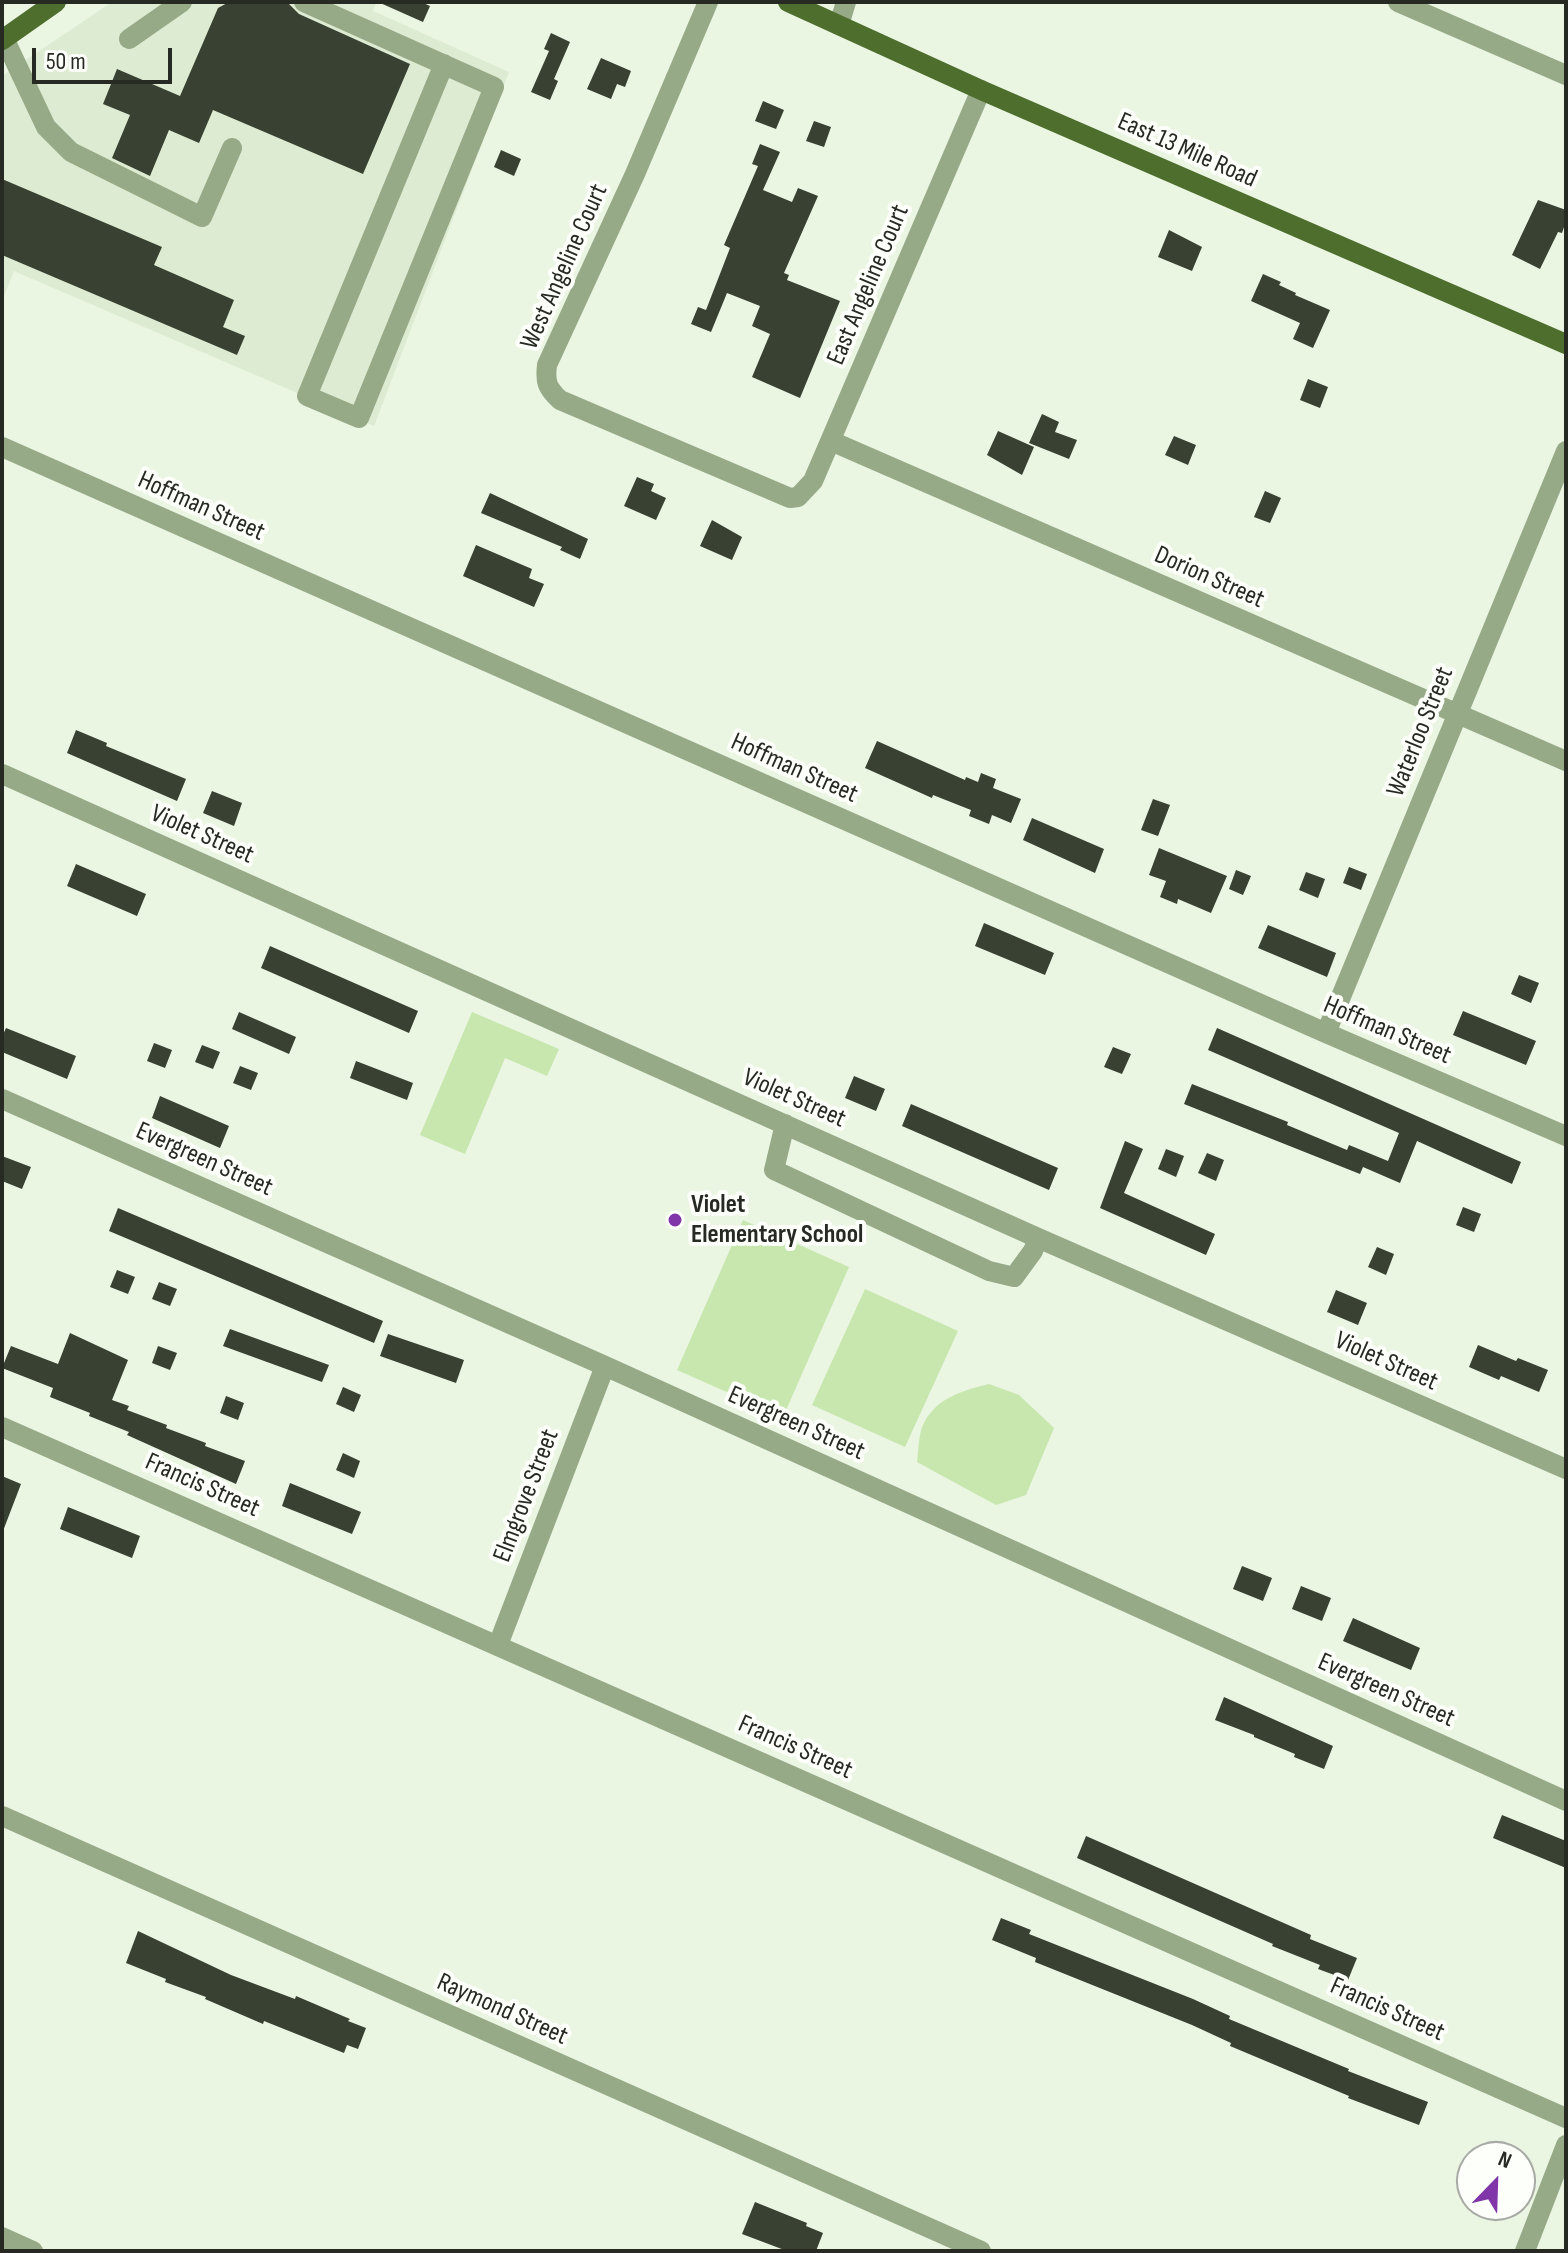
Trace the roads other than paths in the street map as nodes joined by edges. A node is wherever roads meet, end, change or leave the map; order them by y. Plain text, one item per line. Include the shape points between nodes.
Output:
1 (56, 2) edge
2 (182, 2) edge
3 (304, 2) edge
4 (708, 2) edge
5 (788, 2) edge
6 (846, 2) edge
7 (1398, 2) edge
8 (839, 25) junction
9 (3, 39) edge
10 (129, 39) dead end
11 (444, 64) junction
12 (1566, 75) edge
13 (981, 90) junction
14 (232, 148) dead end
15 (1566, 344) edge
16 (831, 441) junction
17 (2, 447) edge
18 (1566, 451) edge
19 (798, 497) joint
20 (1456, 714) junction
21 (1566, 761) edge
22 (2, 774) edge
23 (1326, 1033) junction
24 (2, 1099) edge
25 (785, 1124) junction
26 (1566, 1136) edge
27 (1038, 1238) junction
28 (605, 1366) junction
29 (2, 1427) edge
30 (1566, 1469) edge
31 (498, 1645) junction
32 (1566, 1801) edge
33 (2, 1816) edge
34 (1566, 2118) edge
35 (1566, 2145) edge
36 (2, 2237) edge
37 (33, 2251) edge
38 (981, 2251) edge
39 (1525, 2251) edge

1 - 9 main road
2 - 10 street
3 - 11 street
4 - 19 street, West Angeline Court via 547,365 545,382 560,400
5 - 8 main road, East 13 Mile Road
6 - 8 street
7 - 12 street
8 - 13 main road, East 13 Mile Road
9 - 14 street via 46,127 71,152 180,207 202,217
11 - 11 street via 494,87 359,418 307,396
13 - 15 main road, East 13 Mile Road
13 - 16 street, East Angeline Court
16 - 19 street, East Angeline Court via 813,481
16 - 20 street, Dorion Street
17 - 23 street, Hoffman Street
18 - 20 street, Waterloo Street
20 - 21 street, Dorion Street
20 - 23 street, Waterloo Street
22 - 25 street, Violet Street
23 - 26 street, Hoffman Street
24 - 28 street, Evergreen Street
25 - 27 street, Violet Street
25 - 27 street via 774,1170 989,1271 1014,1277
27 - 30 street, Violet Street
28 - 31 street, Elmgrove Street
28 - 32 street, Evergreen Street
29 - 31 street, Francis Street
31 - 34 street, Francis Street
33 - 38 street, Raymond Street
35 - 39 street
36 - 37 street

